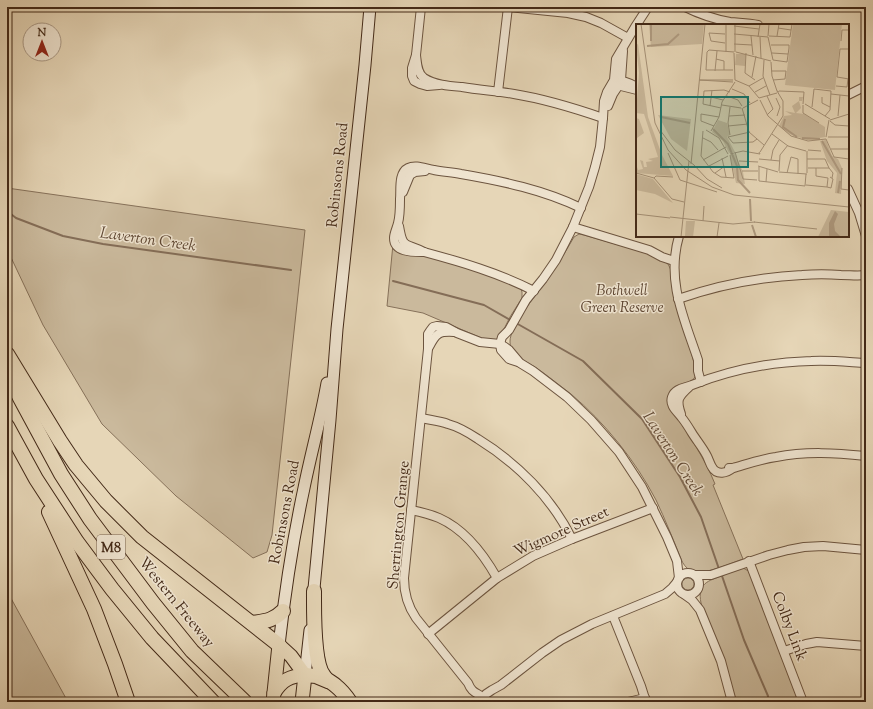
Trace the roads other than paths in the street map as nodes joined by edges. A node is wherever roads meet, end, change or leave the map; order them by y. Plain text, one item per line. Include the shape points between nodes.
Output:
1 (371, 7) edge
2 (421, 7) edge
3 (508, 7) edge
4 (648, 7) edge
5 (685, 7) edge
6 (637, 24) edge
7 (750, 24) edge
8 (636, 26) edge
9 (628, 38) junction
10 (618, 82) junction
11 (636, 86) edge
12 (866, 86) edge
13 (636, 90) edge
14 (498, 92) junction
15 (849, 94) edge
16 (603, 118) junction
17 (849, 191) edge
18 (581, 208) junction
19 (573, 227) junction
20 (866, 236) edge
21 (679, 237) edge
22 (675, 257) junction
23 (866, 275) edge
24 (534, 291) junction
25 (678, 299) junction
26 (337, 330) junction
27 (502, 347) junction
28 (7, 354) edge
29 (866, 363) edge
30 (7, 371) edge
31 (705, 380) junction
32 (421, 418) junction
33 (8, 429) edge
34 (866, 456) edge
35 (653, 508) junction
36 (412, 510) junction
37 (572, 539) junction
38 (866, 550) edge
39 (677, 561) junction
40 (749, 561) junction
41 (693, 574) junction
42 (711, 575) junction
43 (497, 578) junction
44 (678, 580) junction
45 (699, 588) junction
46 (314, 591) junction
47 (664, 594) junction
48 (683, 594) junction
49 (700, 610) junction
50 (283, 611) junction
51 (613, 616) junction
52 (252, 623) junction
53 (428, 634) junction
54 (279, 645) junction
55 (866, 646) edge
56 (784, 651) junction
57 (305, 675) junction
58 (328, 681) junction
59 (273, 698) edge
60 (487, 699) edge
61 (646, 700) edge
62 (128, 702) edge
63 (213, 702) edge
64 (245, 702) edge
65 (302, 702) edge
66 (350, 702) edge
67 (628, 702) edge
68 (732, 702) edge
69 (804, 702) edge

1 - 26 main road, Robinsons Road
2 - 14 street via 416,55 421,76 444,85
3 - 9 street via 586,17
3 - 14 street
4 - 6 street
5 - 7 street via 719,20
8 - 9 street
9 - 10 street via 616,59
10 - 11 street
10 - 13 street
10 - 16 street
12 - 15 street
14 - 16 street via 537,99
16 - 18 street via 600,147
17 - 20 street
18 - 19 street
18 - 24 street via 520,186 458,173 434,170 415,172 406,182 400,201 398,222 404,244 496,275
19 - 22 street
19 - 24 street via 556,260
21 - 22 street
22 - 25 street
23 - 25 street via 766,278 721,286
24 - 27 street via 502,337
25 - 31 street
26 - 46 main road, Robinsons Road
26 - 50 main road, Robinsons Road via 304,488
27 - 32 street, Sherrington Grange via 487,348 480,342 457,333 435,331 428,349
27 - 35 street via 509,359 533,371 567,397 590,420 619,452
28 - 52 highway via 72,459 106,501 142,537
29 - 31 street via 825,360 788,362 739,370
30 - 64 highway, Western Freeway / M8 via 61,474 90,519 192,651
31 - 34 street via 677,395 678,405 682,418 708,458 719,467 733,468 803,453
32 - 36 street, Sherrington Grange
32 - 37 street via 458,428 506,459 547,499
33 - 62 highway via 94,609
33 - 63 highway, M8 via 36,479 77,542 112,589 152,638
35 - 37 street, Wigmore Street
35 - 39 street
36 - 43 street via 432,515 454,527 477,550
36 - 53 street, Sherrington Grange via 404,578 405,597 412,613
37 - 43 street, Wigmore Street via 533,556
38 - 40 street via 804,547
39 - 41 street
39 - 44 street
40 - 42 street
40 - 56 street, Colby Link
41 - 42 street
41 - 44 street via 684,574
41 - 45 street via 698,578
42 - 45 street
43 - 53 street, Wigmore Street
44 - 47 street
44 - 48 street via 678,588
45 - 48 street via 692,595
45 - 49 street
46 - 57 main road, Robinsons Road
46 - 58 highway via 316,648 321,672
47 - 48 street
47 - 51 street
48 - 49 street
49 - 68 street via 721,661
50 - 52 highway via 269,621
50 - 54 main road, Robinsons Road
51 - 60 street via 561,640 501,685
51 - 61 street
52 - 54 highway
53 - 60 street, Sherrington Grange via 473,692
54 - 57 highway
54 - 59 highway, Robinsons Road
55 - 56 street via 817,642
56 - 69 street, Colby Link
57 - 58 highway
57 - 59 highway via 286,680
57 - 65 highway, Robinsons Road
58 - 66 highway
61 - 67 street

